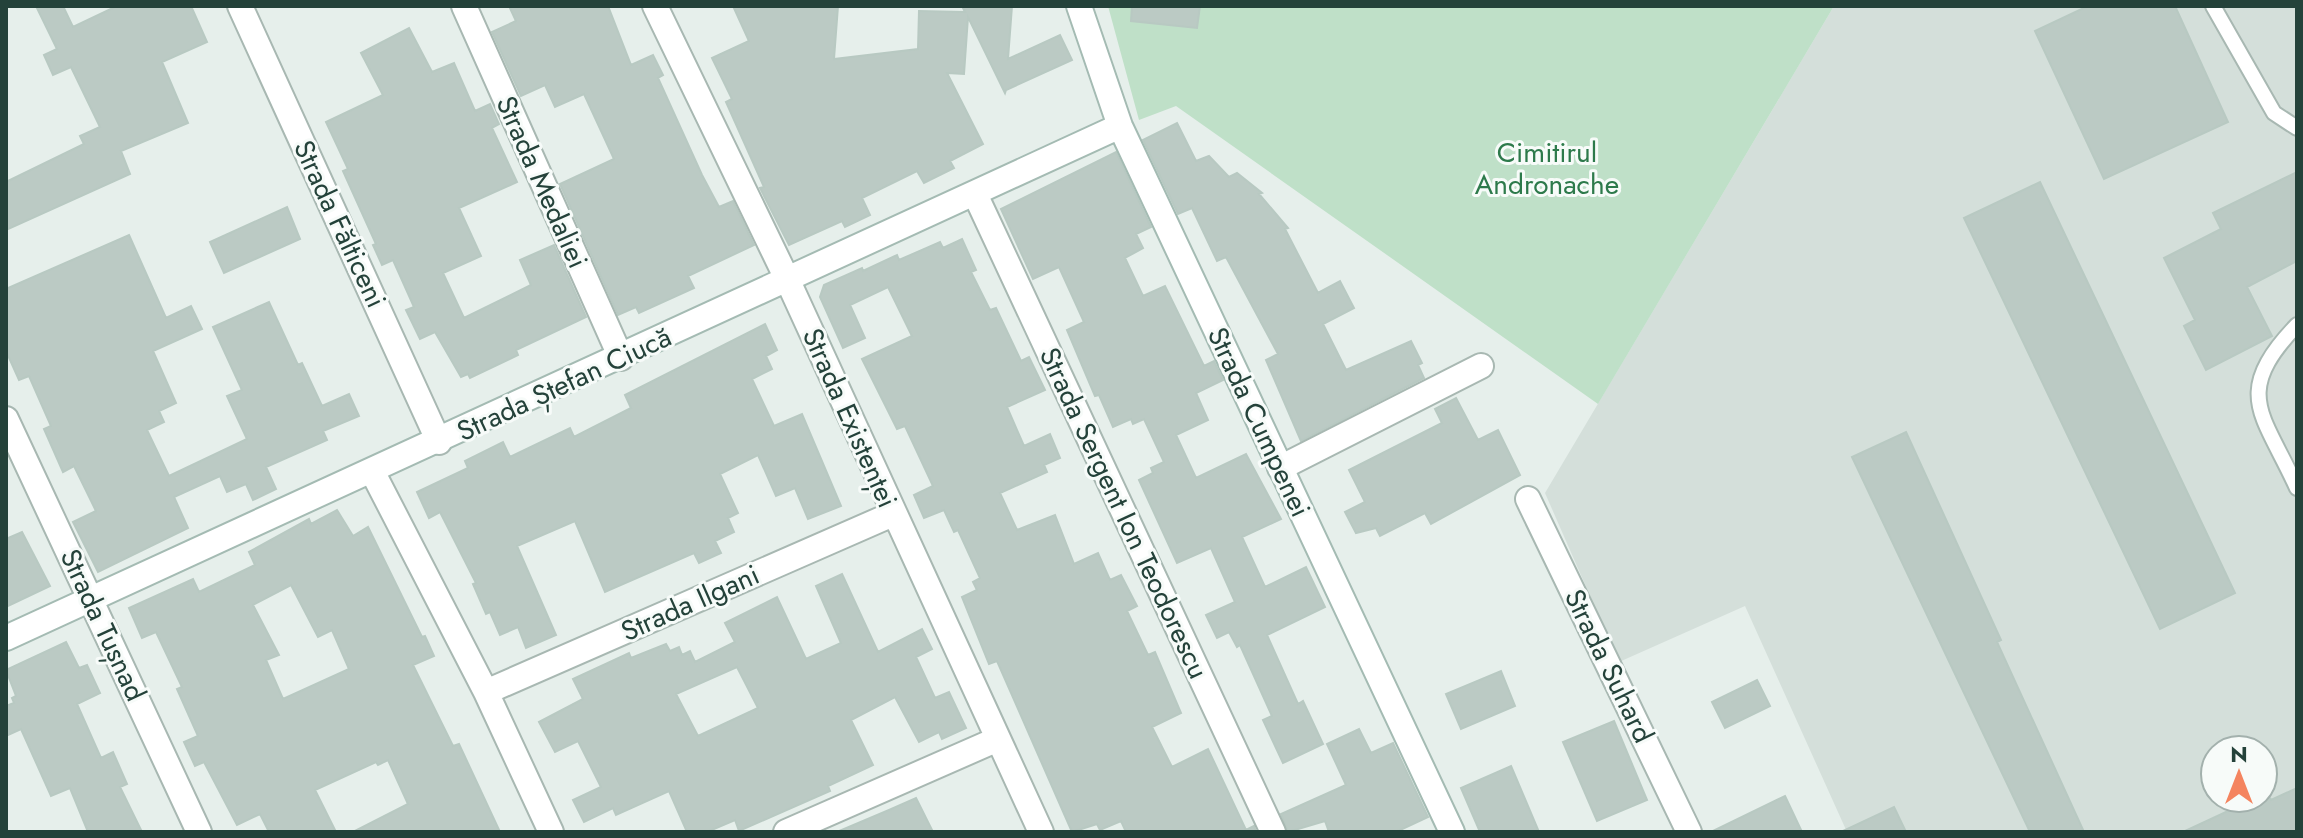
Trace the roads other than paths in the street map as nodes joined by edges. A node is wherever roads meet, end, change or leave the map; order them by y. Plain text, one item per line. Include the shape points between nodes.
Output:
1 (240, 6) edge
2 (464, 6) edge
3 (655, 6) edge
4 (1079, 6) edge
5 (2213, 6) edge
6 (1120, 126) junction
7 (2297, 128) edge
8 (975, 194) junction
9 (788, 281) junction
10 (2297, 325) edge
11 (621, 358) junction
12 (1481, 366) dead end
13 (6, 419) edge
14 (439, 442) junction
15 (1280, 468) junction
16 (372, 471) junction
17 (2297, 488) edge
18 (1528, 499) dead end
19 (893, 514) junction
20 (92, 600) junction
21 (6, 638) edge
22 (486, 692) junction
23 (998, 739) junction
24 (199, 832) edge
25 (551, 832) edge
26 (786, 832) edge
27 (1041, 832) edge
28 (1273, 832) edge
29 (1452, 832) edge
30 (1689, 832) edge

1 - 14 street, Strada Fălticeni
2 - 11 street, Strada Medaliei
3 - 9 street, Strada Existenței
4 - 6 street, Strada Cumpenei
5 - 7 lane via 2274,113
6 - 8 street, Strada Ștefan Ciucă
6 - 15 street, Strada Cumpenei
8 - 9 street, Strada Ștefan Ciucă
8 - 28 street, Strada Sergent Ion Teodorescu
9 - 11 street, Strada Ștefan Ciucă
9 - 19 street, Strada Existenței
10 - 17 lane via 2274,349 2257,381 2256,400
11 - 14 street, Strada Ștefan Ciucă
12 - 15 street
13 - 20 street, Strada Tușnad
14 - 16 street, Strada Ștefan Ciucă
15 - 29 street, Strada Cumpenei
16 - 20 street, Strada Ștefan Ciucă
16 - 22 street
18 - 30 street, Strada Suhard
19 - 22 street, Strada Ilgani
19 - 23 street, Strada Existenței
20 - 21 street, Strada Ștefan Ciucă
20 - 24 street, Strada Tușnad
22 - 25 street
23 - 26 street
23 - 27 street, Strada Existenței

